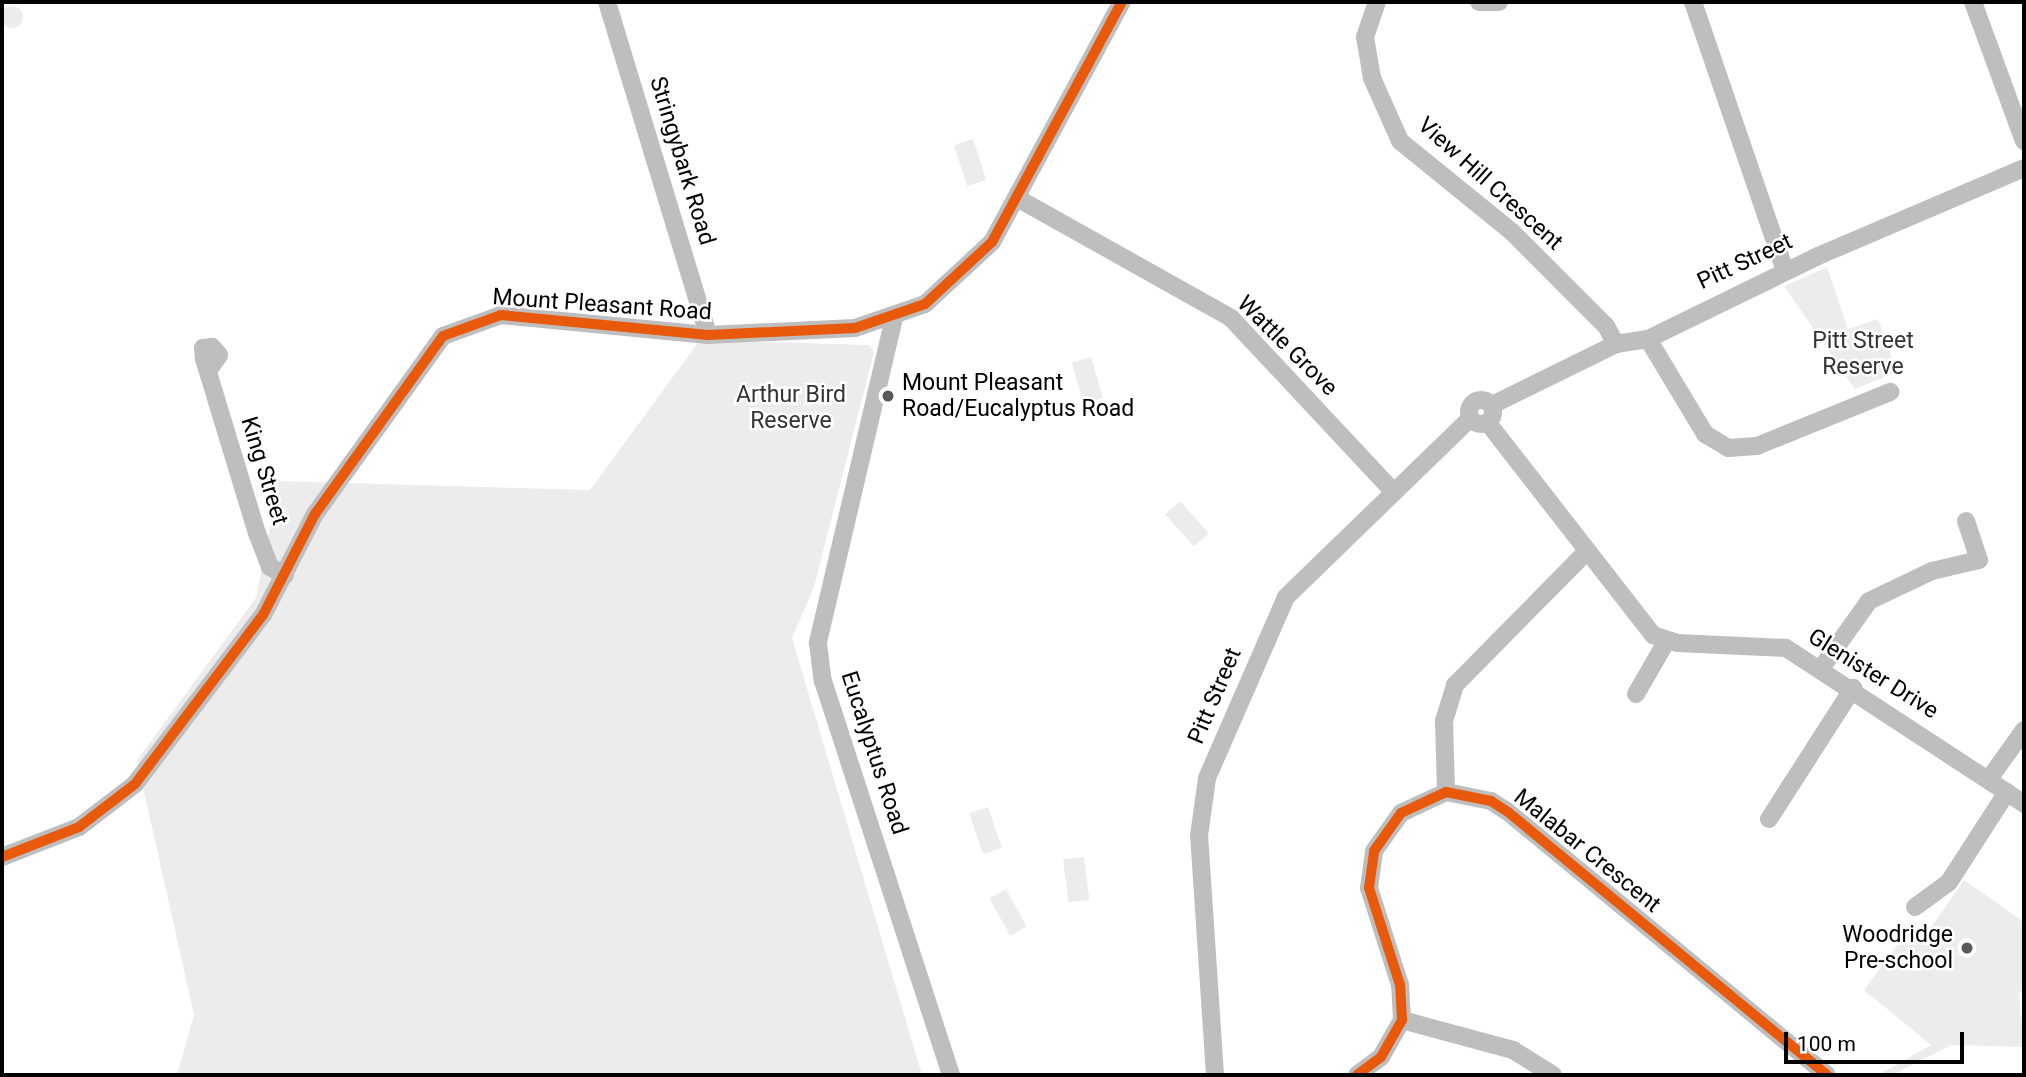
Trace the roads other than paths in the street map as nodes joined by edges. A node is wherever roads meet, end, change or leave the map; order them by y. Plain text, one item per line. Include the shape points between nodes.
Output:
1 (607, 2) edge
2 (1122, 2) edge
3 (1377, 2) edge
4 (1479, 2) edge
5 (1499, 2) edge
6 (1693, 2) edge
7 (1973, 2) edge
8 (2024, 141) edge
9 (2024, 168) edge
10 (1019, 199) junction
11 (1785, 271) junction
12 (894, 318) junction
13 (708, 335) junction
14 (1648, 339) junction
15 (1616, 344) junction
16 (208, 371) dead end
17 (1890, 392) dead end
18 (1483, 415) junction
19 (1392, 490) junction
20 (1966, 521) dead end
21 (1586, 552) junction
22 (285, 575) junction
23 (1666, 642) junction
24 (1822, 667) junction
25 (1853, 688) junction
26 (1636, 694) dead end
27 (2024, 730) edge
28 (1989, 779) junction
29 (1446, 792) junction
30 (2007, 792) junction
31 (2024, 804) edge
32 (1769, 819) dead end
33 (2, 857) edge
34 (1915, 906) dead end
35 (1402, 1020) junction
36 (951, 1075) edge
37 (1215, 1075) edge
38 (1357, 1075) edge
39 (1553, 1075) edge
40 (1827, 1075) edge

1 - 13 street, Stringybark Road
2 - 10 street, Mount Pleasant Road
3 - 15 street, View Hill Crescent via 1365,37 1372,78 1400,141 1512,232 1606,326
4 - 5 street
6 - 11 street
7 - 8 street
9 - 11 street, Pitt Street
10 - 12 street, Mount Pleasant Road via 973,265 925,304
10 - 19 street, Wattle Grove via 1231,318
11 - 14 street, Pitt Street
12 - 13 street, Mount Pleasant Road via 855,328
12 - 36 street, Eucalyptus Road via 818,643 823,681
13 - 22 street, Mount Pleasant Road via 501,315 461,324 427,351 314,514
14 - 15 street, Pitt Street
14 - 17 street via 1705,434 1728,448 1757,446
15 - 18 street, Pitt Street
16 - 22 street, King Street via 257,533 270,567
18 - 19 street, Pitt Street
18 - 21 street
19 - 37 street, Pitt Street via 1286,597 1207,778 1199,836
20 - 24 street via 1979,560 1933,571 1869,601
21 - 23 street via 1643,625
21 - 29 street via 1455,685 1444,721
22 - 33 street, Mount Pleasant Road via 263,615 119,800 56,838
23 - 24 street, Glenister Drive via 1786,648
23 - 26 street
24 - 25 street, Glenister Drive
25 - 28 street, Glenister Drive
25 - 32 street
27 - 28 street
28 - 30 street, Glenister Drive
29 - 35 street via 1401,813 1384,831 1369,873 1400,985
29 - 40 street, Malabar Crescent via 1491,801 1508,812
30 - 31 street, Glenister Drive
30 - 34 street via 1949,882
35 - 38 street via 1381,1057
35 - 39 street via 1513,1050

